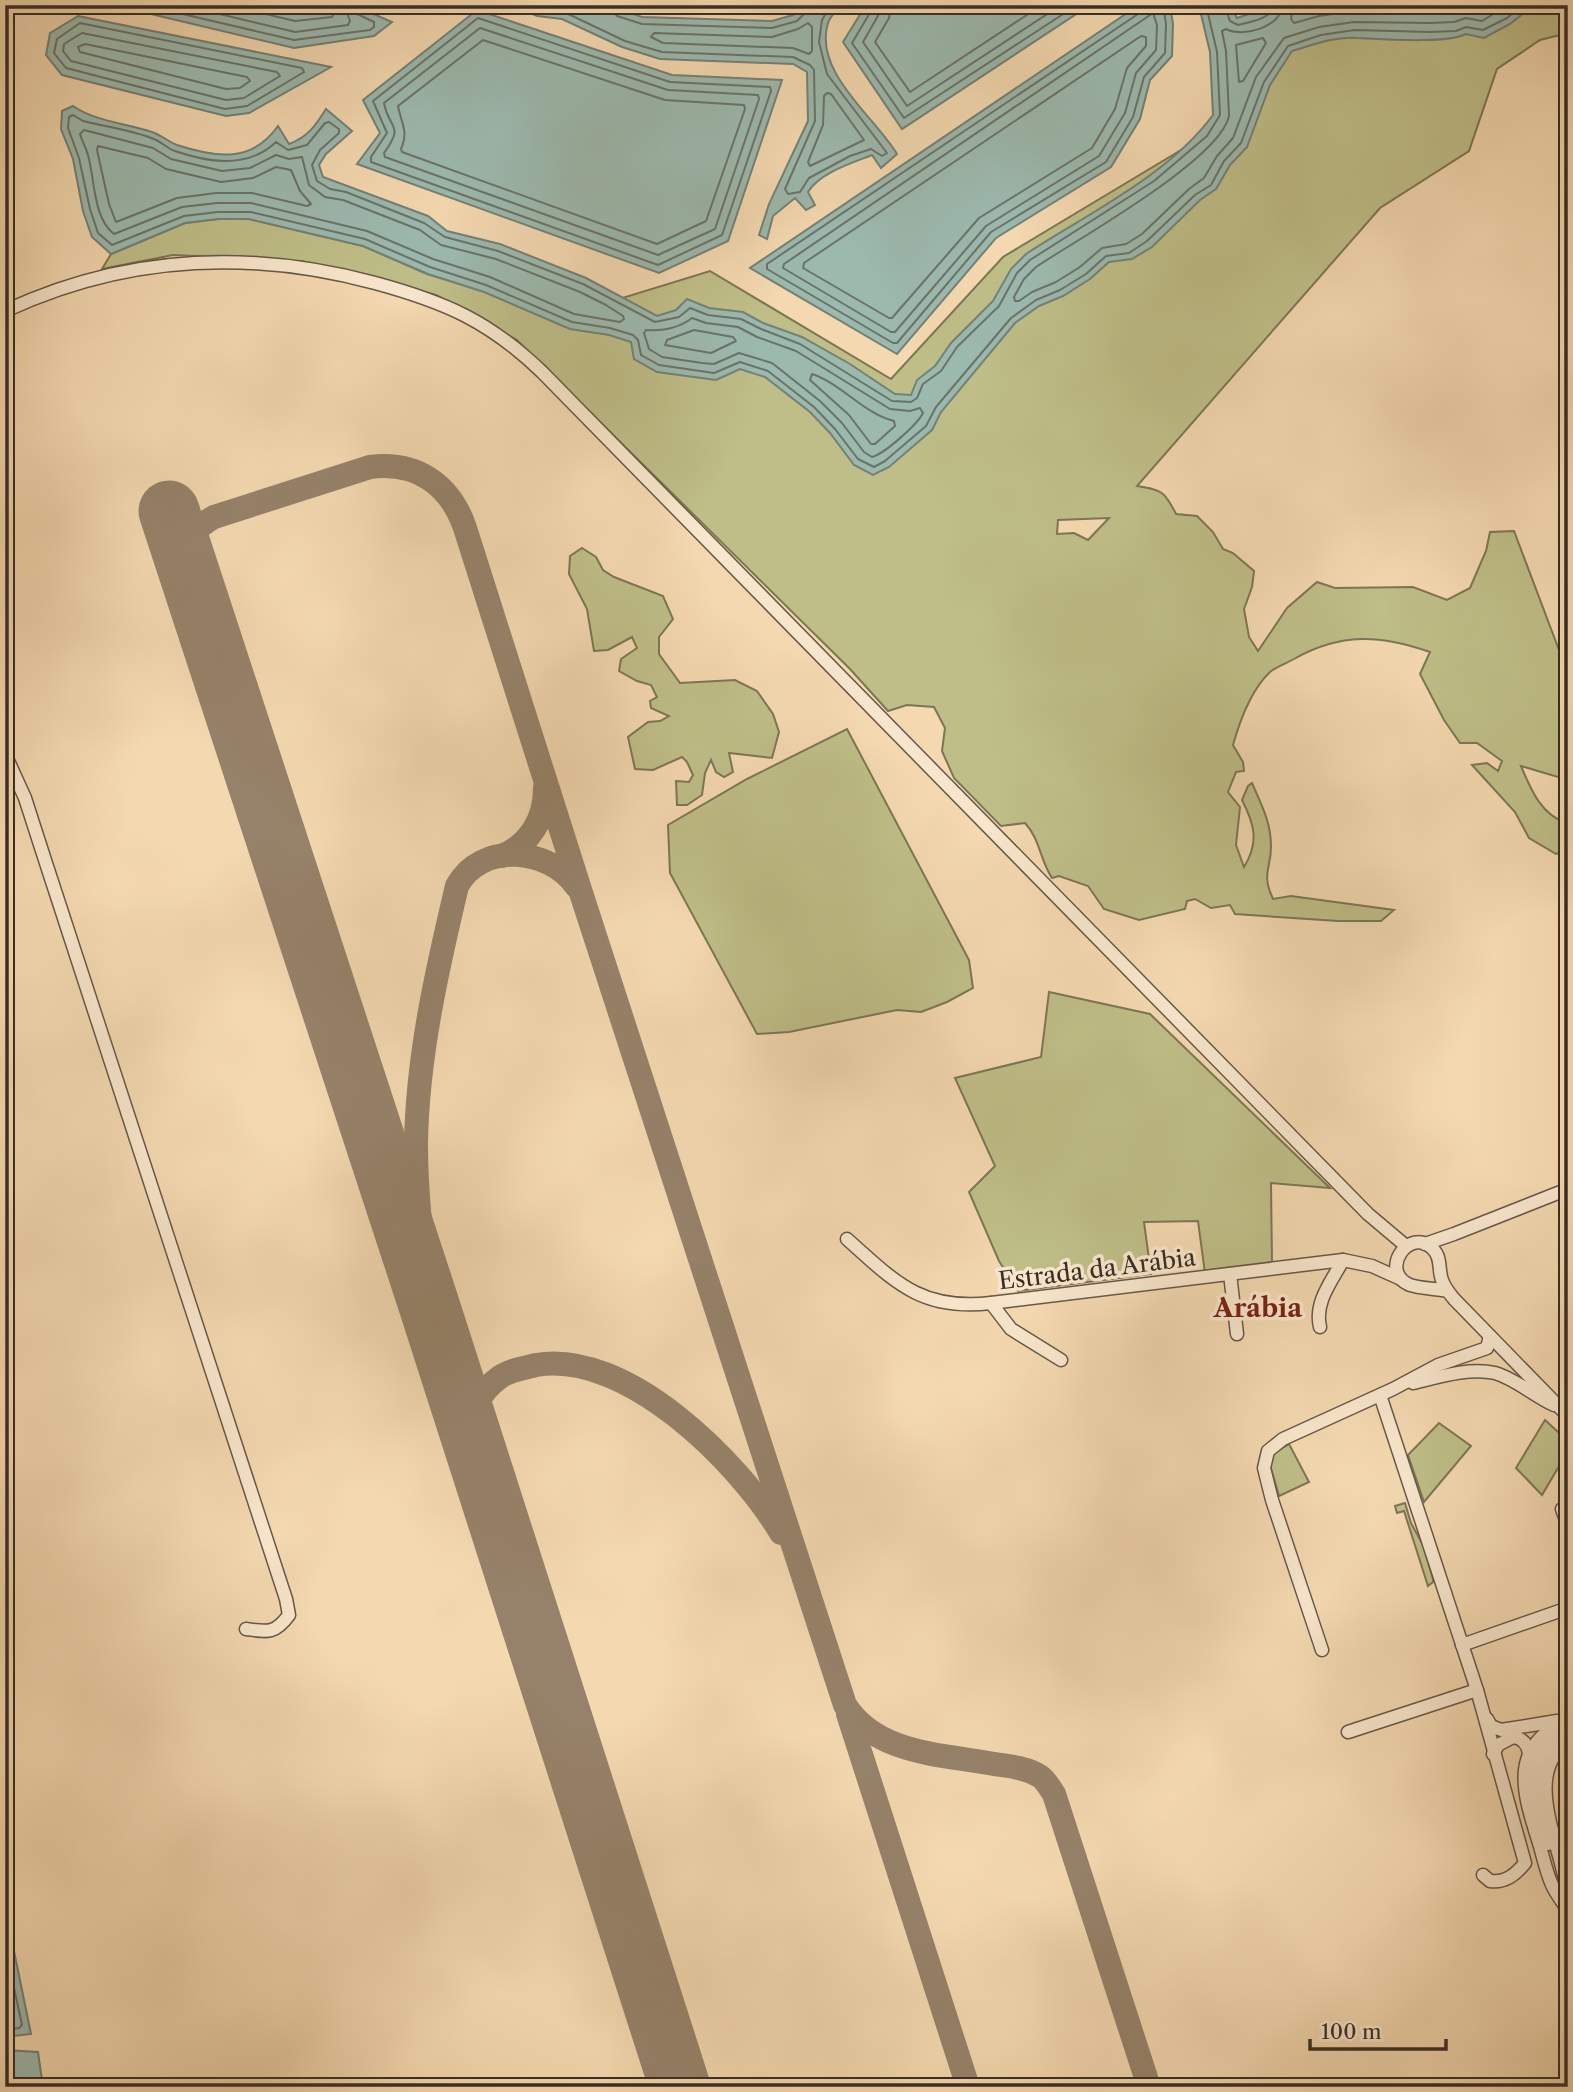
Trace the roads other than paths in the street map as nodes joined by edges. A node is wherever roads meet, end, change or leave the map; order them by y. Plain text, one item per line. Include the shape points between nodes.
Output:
1 (5, 311) edge
2 (5, 754) edge
3 (1566, 1194) edge
4 (1454, 1234) junction
5 (847, 1239) dead end
6 (1425, 1244) junction
7 (1400, 1254) junction
8 (1343, 1260) junction
9 (1439, 1262) junction
10 (1373, 1266) junction
11 (1230, 1274) junction
12 (1401, 1279) junction
13 (1423, 1286) junction
14 (1448, 1291) junction
15 (991, 1303) junction
16 (1320, 1327) dead end
17 (1237, 1334) dead end
18 (1490, 1336) junction
19 (1061, 1360) dead end
20 (1387, 1392) junction
21 (1564, 1412) edge
22 (1562, 1509) dead end
23 (1568, 1526) edge
24 (1568, 1608) edge
25 (246, 1629) dead end
26 (1462, 1645) junction
27 (1322, 1650) dead end
28 (1477, 1690) junction
29 (1485, 1716) junction
30 (1568, 1719) edge
31 (1568, 1730) edge
32 (1348, 1732) dead end
33 (1568, 1741) edge
34 (1493, 1754) junction
35 (1529, 1754) junction
36 (1568, 1826) edge
37 (1556, 1846) junction
38 (1483, 1875) dead end
39 (1568, 1899) edge
40 (1568, 1910) edge

1 - 7 street via 61,288 114,274 172,264 248,262 313,268 428,298 500,335 542,372 1368,1214
2 - 25 street via 25,798 286,1599 289,1615 282,1624 270,1632
3 - 4 street
4 - 6 street
4 - 9 street
5 - 15 street, Estrada da Arábia via 907,1290 942,1303
6 - 7 street
6 - 9 street
7 - 10 street
7 - 12 street
8 - 10 street, Estrada da Arábia
8 - 11 street, Estrada da Arábia
8 - 16 street via 1319,1304
9 - 13 street via 1433,1281
9 - 14 street
10 - 12 street
11 - 15 street, Estrada da Arábia
11 - 17 street
12 - 13 street
13 - 14 street
14 - 18 street
15 - 19 street via 1011,1329
18 - 20 street via 1487,1348 1438,1364
18 - 21 street
20 - 21 street via 1442,1376 1487,1372
20 - 26 street
20 - 27 street via 1283,1439 1265,1458 1272,1500
22 - 23 street
24 - 26 street
26 - 28 street
28 - 29 street
28 - 32 street
29 - 30 street via 1491,1726 1501,1730
29 - 34 street
30 - 35 street via 1545,1732
31 - 40 street via 1549,1743 1535,1770 1539,1811
33 - 37 street via 1552,1756 1544,1780
34 - 35 street via 1498,1745 1513,1737 1528,1746
34 - 38 street via 1525,1863 1502,1880 1490,1881
35 - 40 street via 1524,1768 1525,1799 1553,1888
36 - 37 street
37 - 39 street

